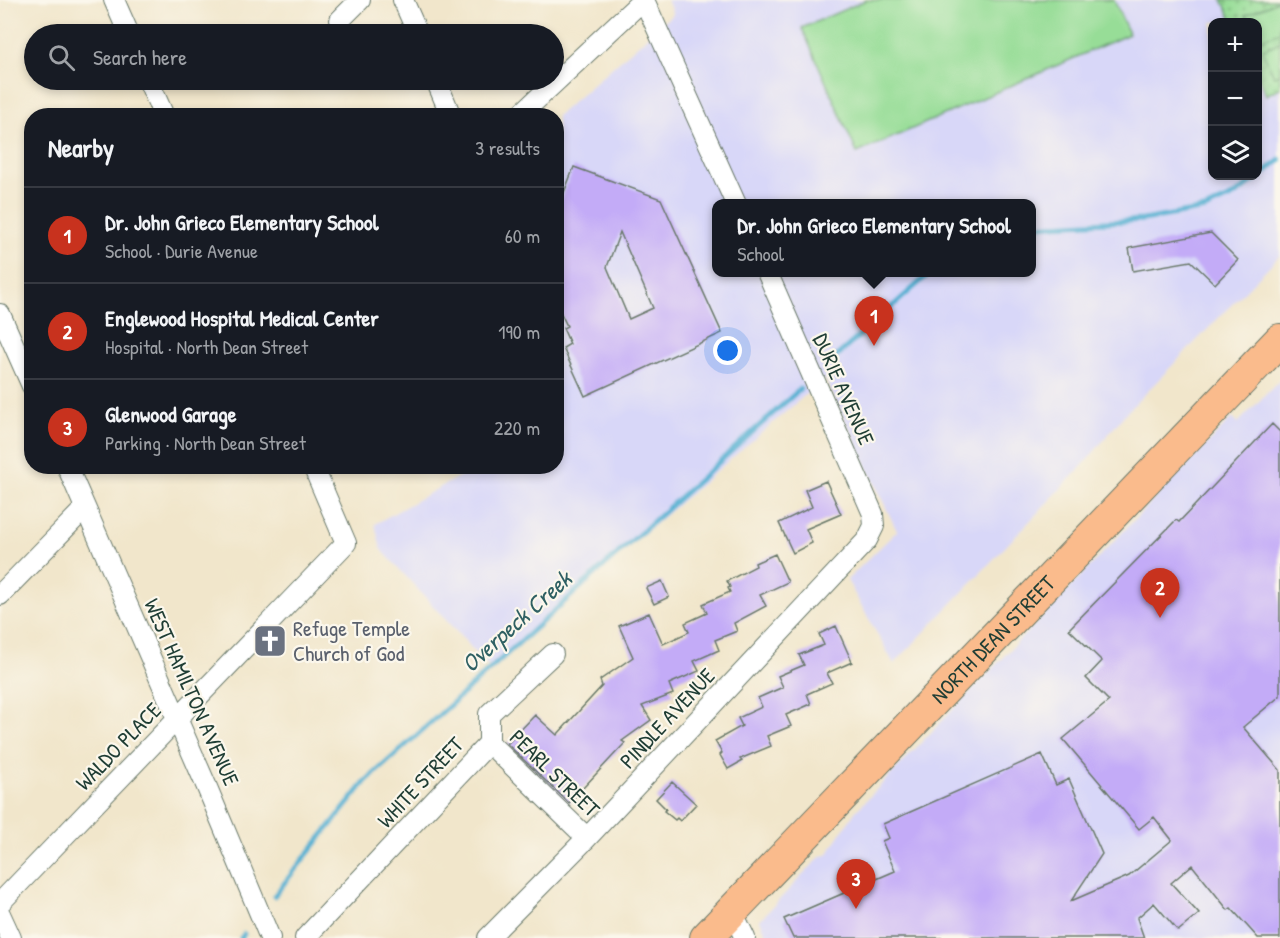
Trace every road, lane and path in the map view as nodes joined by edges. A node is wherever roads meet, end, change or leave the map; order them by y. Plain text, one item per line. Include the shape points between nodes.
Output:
1 (114, 0) edge
2 (360, 0) edge
3 (403, 0) edge
4 (644, 0) edge
5 (340, 20) dead end
6 (125, 24) edge
7 (414, 24) edge
8 (564, 74) edge
9 (152, 90) edge
10 (440, 90) edge
11 (547, 90) edge
12 (160, 108) edge
13 (448, 108) edge
14 (528, 108) edge
15 (734, 199) edge
16 (769, 277) edge
17 (0, 314) edge
18 (1280, 340) edge
19 (24, 368) edge
20 (70, 474) edge
21 (316, 474) edge
22 (85, 508) junction
23 (874, 526) joint
24 (0, 595) edge
25 (553, 654) dead end
26 (177, 719) junction
27 (489, 743) junction
28 (587, 838) junction
29 (0, 903) edge
30 (0, 914) edge
31 (738, 925) edge
32 (11, 938) edge
33 (270, 938) edge
34 (305, 938) edge
35 (488, 938) edge
36 (706, 938) edge

1 - 6 street
2 - 5 street
3 - 7 street
4 - 8 street
4 - 15 street
9 - 12 street
10 - 13 street
11 - 14 street
16 - 23 street, DURIE AVENUE via 873,514
17 - 19 street
18 - 31 main road, NORTH DEAN STREET
20 - 22 street, WEST HAMILTON AVENUE
21 - 26 street, WALDO PLACE via 345,543
22 - 24 street
22 - 26 street, WEST HAMILTON AVENUE
23 - 28 street, PINDLE AVENUE via 867,540
25 - 27 street, WHITE STREET via 489,714
26 - 29 street, WALDO PLACE
26 - 33 street, WEST HAMILTON AVENUE
27 - 28 street, PEARL STREET
27 - 34 street, WHITE STREET
28 - 35 street, PINDLE AVENUE
30 - 32 street
31 - 36 main road, NORTH DEAN STREET

